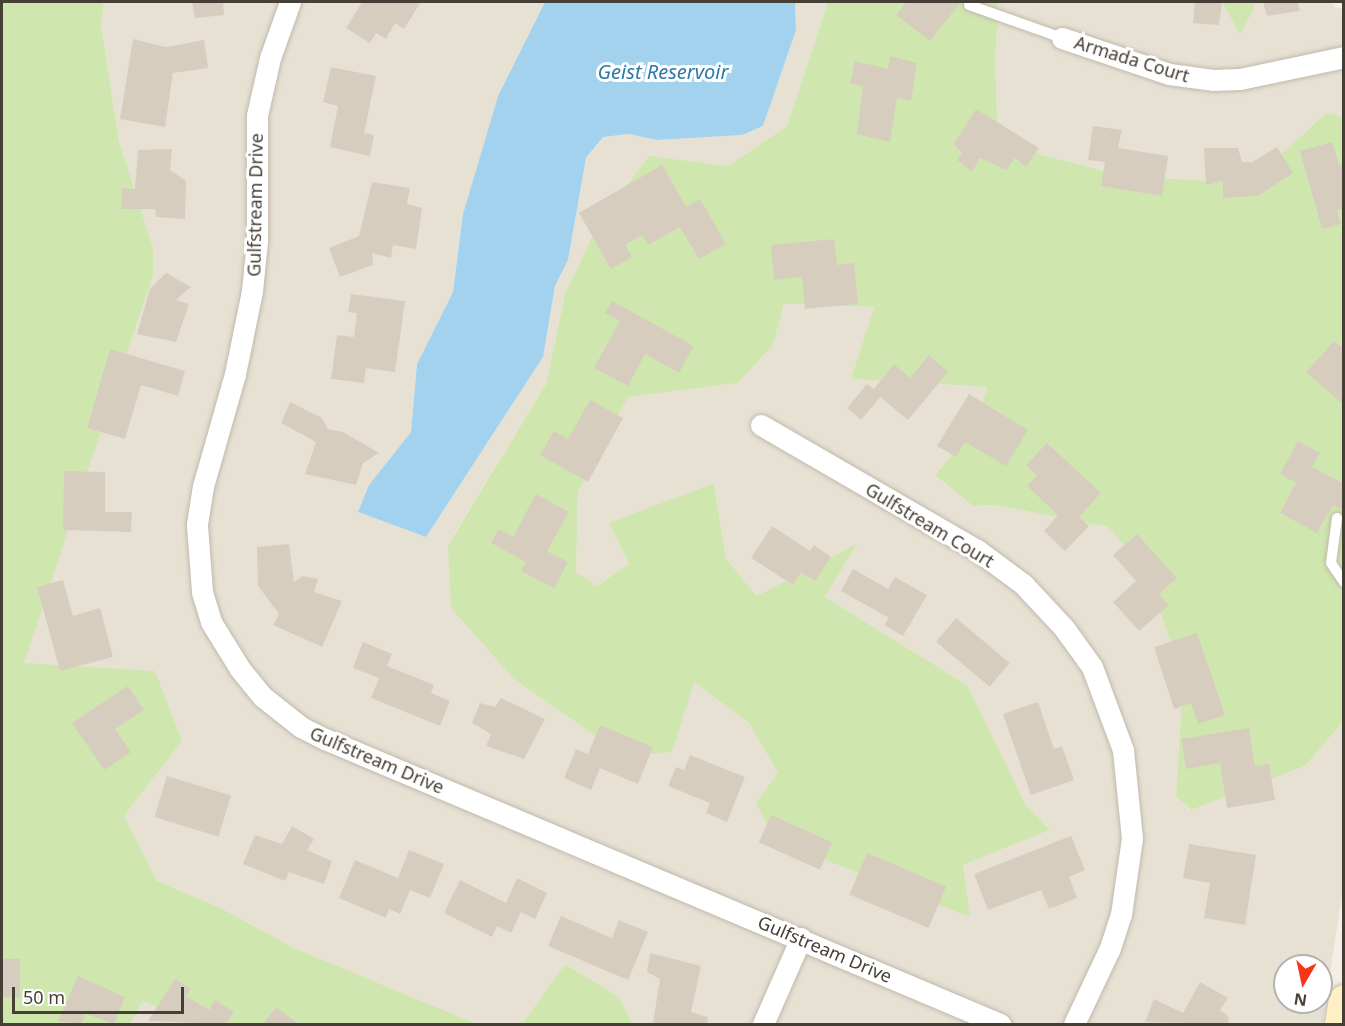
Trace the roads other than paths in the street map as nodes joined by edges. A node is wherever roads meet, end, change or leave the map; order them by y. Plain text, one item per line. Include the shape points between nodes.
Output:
1 (290, 2) edge
2 (969, 5) dead end
3 (1062, 38) joint
4 (1344, 57) edge
5 (761, 425) dead end
6 (1337, 518) dead end
7 (1344, 582) edge
8 (801, 938) junction
9 (1344, 1000) edge
10 (763, 1024) edge
11 (1000, 1024) edge
12 (1074, 1024) edge
13 (1340, 1024) edge

1 - 8 street, Gulfstream Drive via 270,58 257,114 257,241 250,302 235,374 203,486 197,525 202,592 223,644 263,696 301,727
2 - 3 lane
3 - 4 street, Armada Court via 1170,74 1213,80 1240,79
5 - 12 street, Gulfstream Court via 977,550 1023,584 1064,628 1092,668 1123,750 1132,838 1121,914 1109,950
6 - 7 lane via 1330,563
8 - 10 street
8 - 11 street, Gulfstream Drive
9 - 13 street

